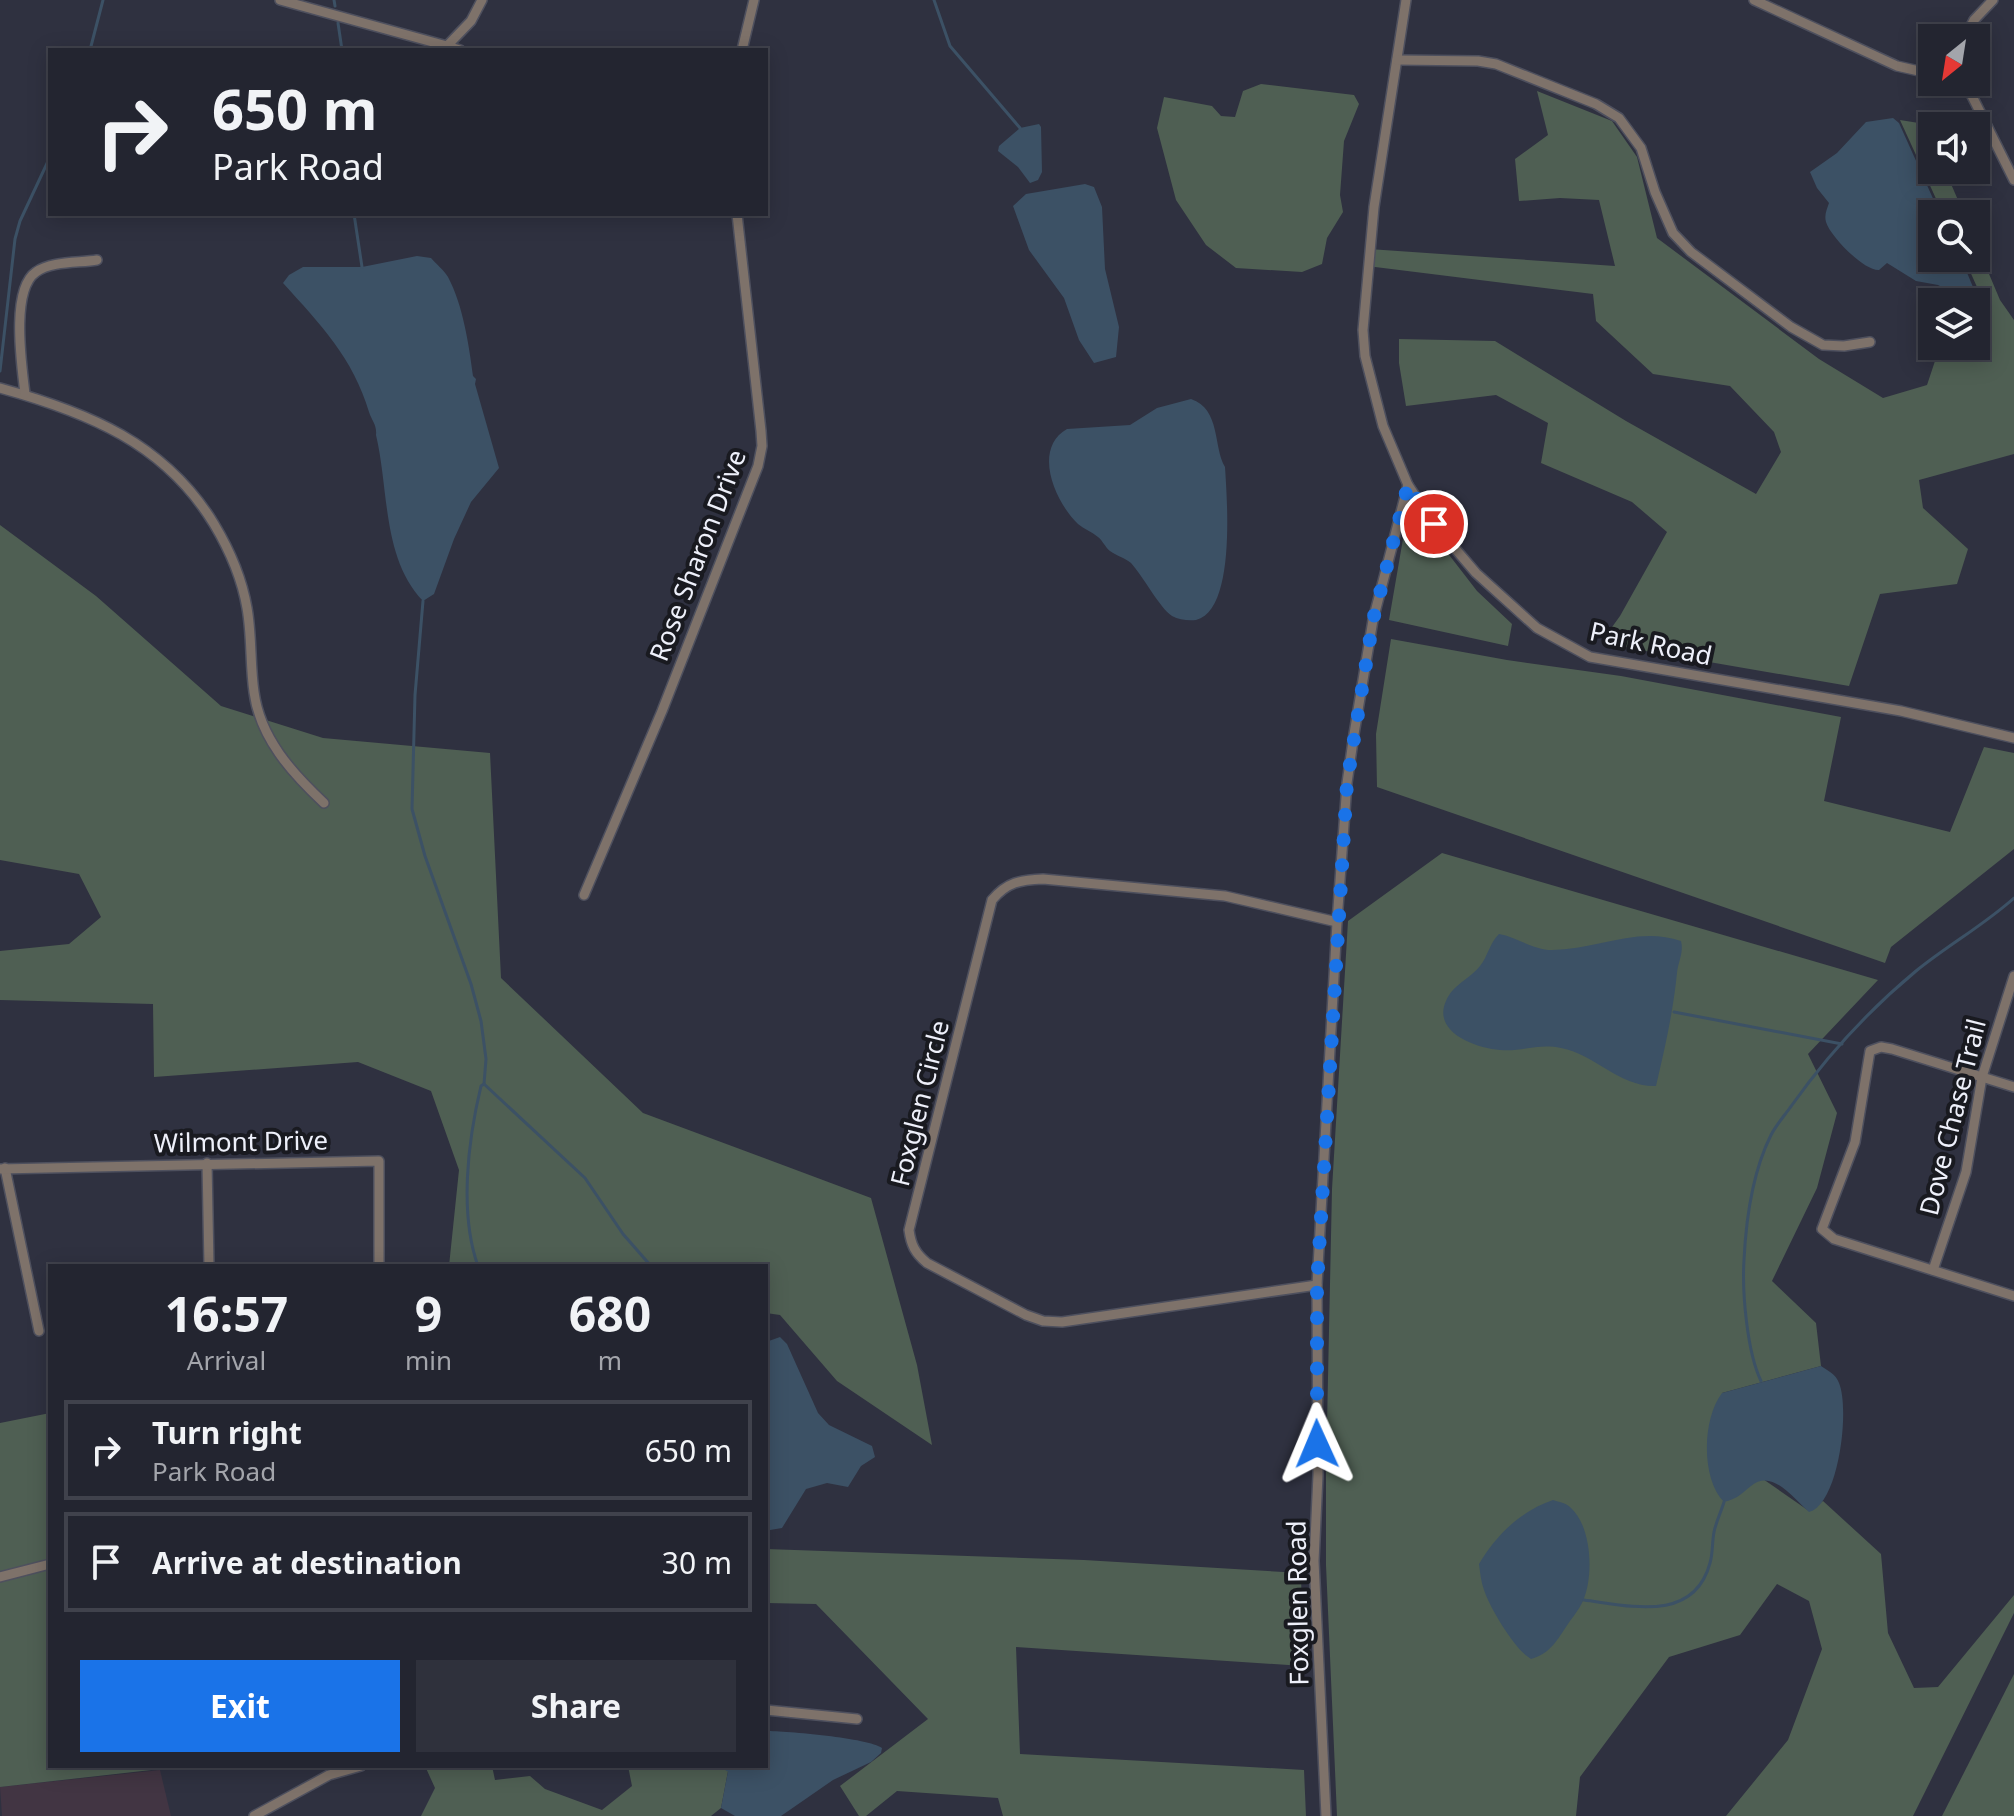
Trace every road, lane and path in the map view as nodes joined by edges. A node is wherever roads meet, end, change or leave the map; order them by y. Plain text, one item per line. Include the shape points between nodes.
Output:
1 (280, 0) edge
2 (482, 0) edge
3 (754, 0) edge
4 (1406, 0) edge
5 (1754, 0) edge
6 (1993, 0) edge
7 (1972, 24) edge
8 (447, 46) junction
9 (454, 48) edge
10 (742, 48) edge
11 (1397, 60) junction
12 (1918, 71) edge
13 (1972, 96) edge
14 (2014, 180) edge
15 (737, 216) edge
16 (97, 260) dead end
17 (1870, 342) dead end
18 (0, 388) edge
19 (25, 394) junction
20 (1408, 485) junction
21 (2014, 738) edge
22 (324, 803) dead end
23 (584, 895) dead end
24 (1337, 922) junction
25 (2014, 976) edge
26 (1982, 1077) junction
27 (2014, 1087) edge
28 (207, 1163) junction
29 (3, 1168) edge
30 (209, 1264) edge
31 (379, 1264) edge
32 (1933, 1270) junction
33 (1317, 1285) junction
34 (2014, 1296) edge
35 (39, 1331) dead end
36 (48, 1565) edge
37 (0, 1577) edge
38 (768, 1710) edge
39 (857, 1719) dead end
40 (354, 1768) edge
41 (254, 1816) edge
42 (1326, 1816) edge

1 - 8 street
2 - 8 street
3 - 10 street
4 - 11 street, Park Road
5 - 12 street
6 - 7 street
8 - 9 street
11 - 17 street via 1496,64 1610,112 1634,136 1667,221 1691,252 1813,342
11 - 20 street, Park Road via 1374,207 1363,330 1383,426
13 - 14 street
15 - 23 street, Rose Sharon Drive via 761,431 758,466
16 - 19 street via 48,266 27,281 20,325
18 - 19 street
19 - 22 street via 131,440 170,468 201,503 226,544 244,594 254,695 266,729 296,777
20 - 21 street, Park Road via 1476,573 1537,628 1590,657 1901,711
20 - 24 street, Foxglen Road via 1373,620 1354,734
24 - 33 street, Foxglen Road
24 - 33 street, Foxglen Circle via 1225,896 1043,879 1003,888 992,900 909,1230 917,1255 927,1263 1043,1321
25 - 26 street, Dove Chase Trail
26 - 27 street
26 - 32 street, Dove Chase Trail via 1966,1172
26 - 32 street via 1892,1049 1870,1051 1855,1142 1822,1229 1834,1239
28 - 29 street, Wilmont Drive
28 - 30 street
28 - 31 street, Wilmont Drive via 379,1161
29 - 35 street
32 - 34 street
33 - 42 street, Foxglen Road via 1314,1561
36 - 37 street
38 - 39 street
40 - 41 street via 329,1775

